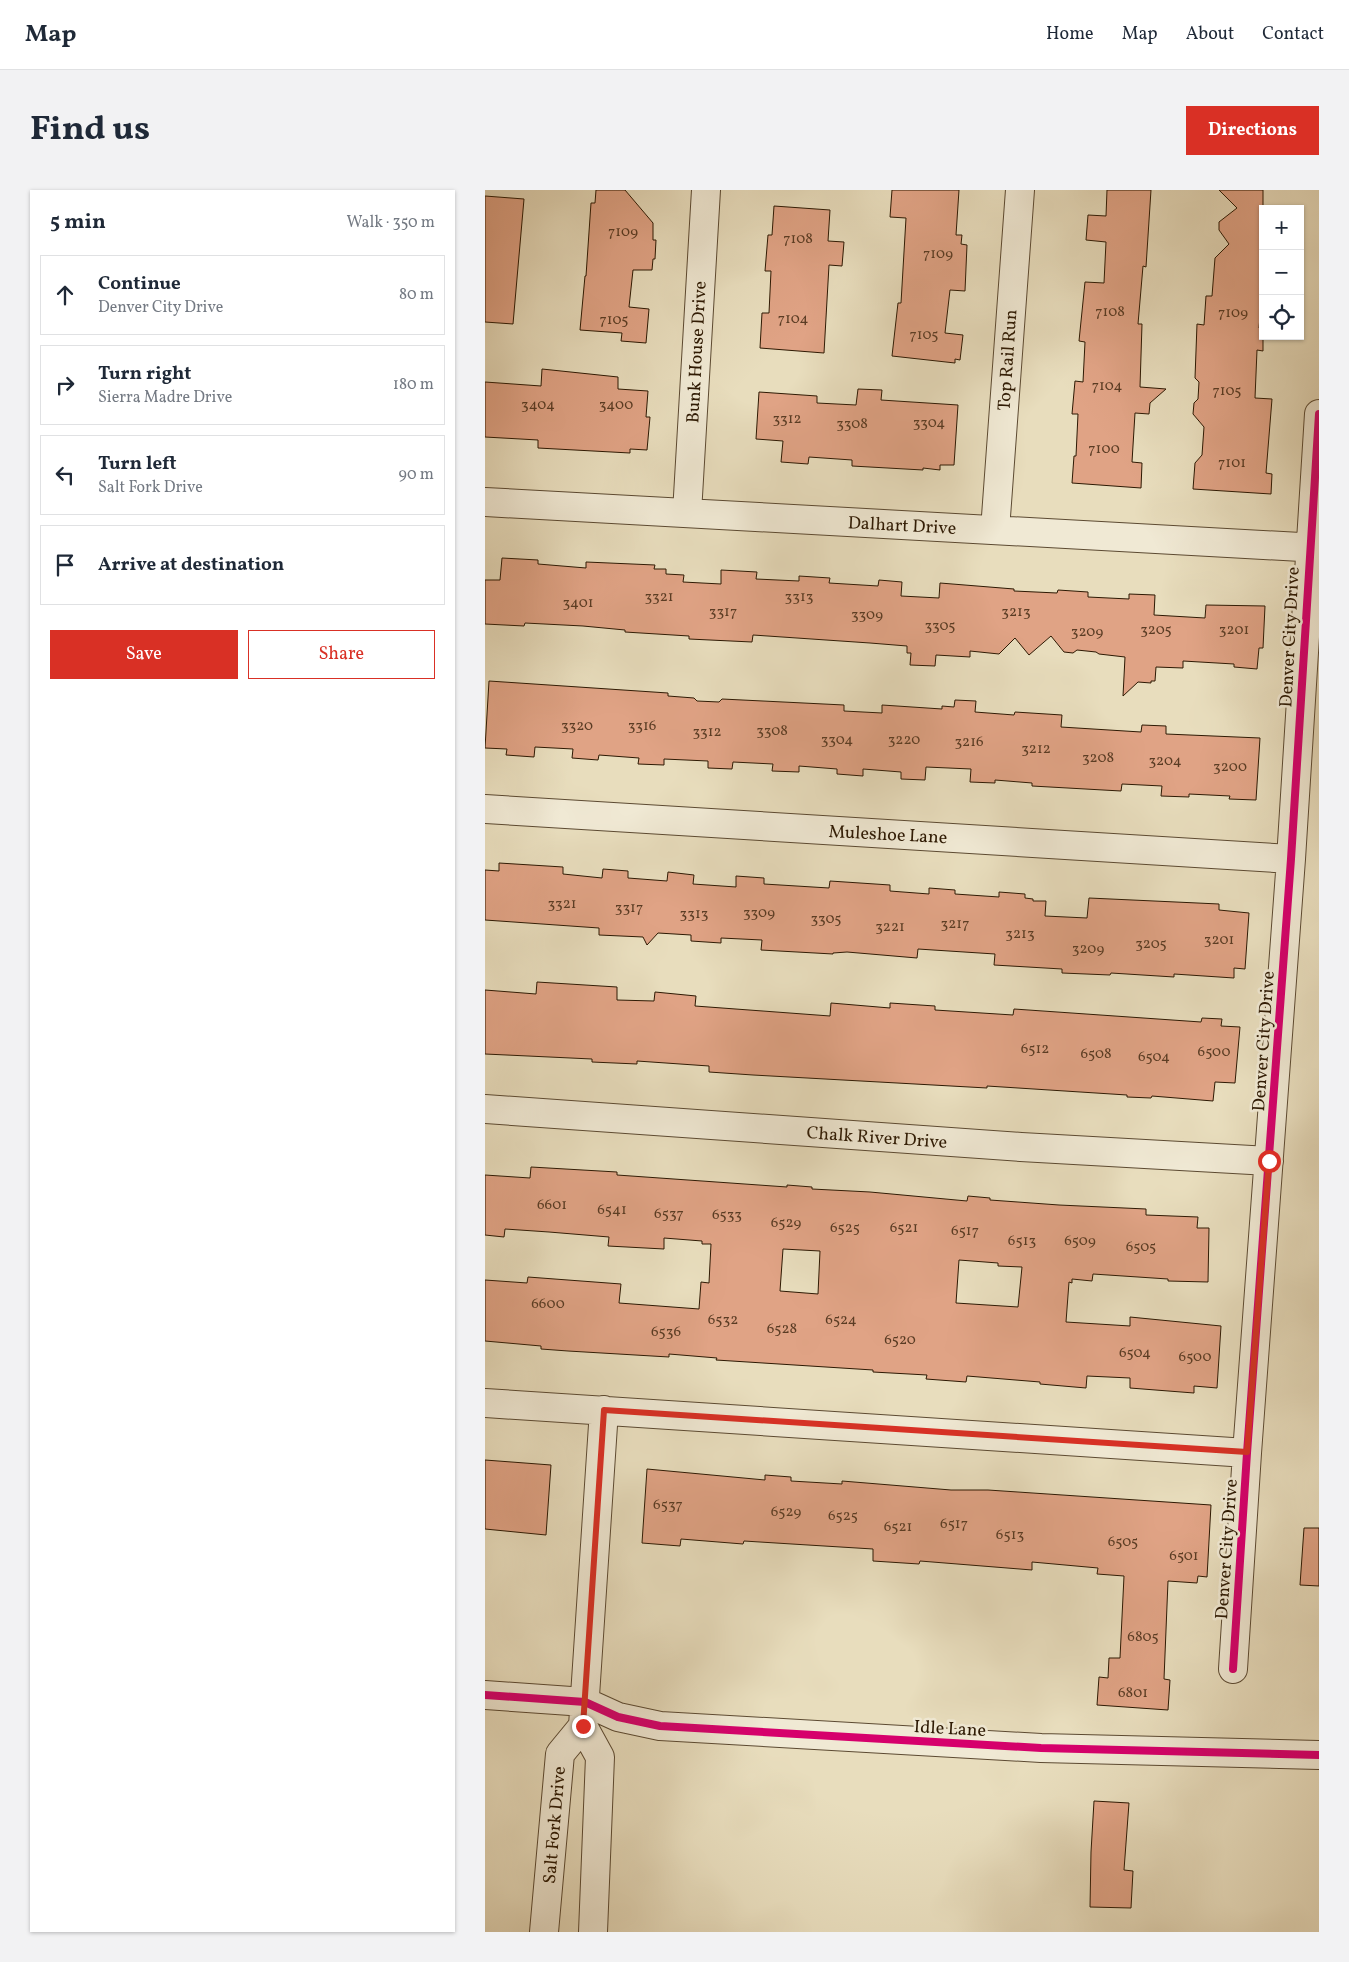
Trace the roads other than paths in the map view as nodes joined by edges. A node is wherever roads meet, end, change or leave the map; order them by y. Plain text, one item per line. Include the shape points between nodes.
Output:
1 (706, 190) edge
2 (1020, 190) edge
3 (1319, 414) edge
4 (485, 502) edge
5 (687, 513) junction
6 (995, 530) junction
7 (1314, 548) edge
8 (485, 809) edge
9 (1291, 859) junction
10 (485, 1109) edge
11 (1269, 1161) junction
12 (485, 1403) edge
13 (604, 1410) junction
14 (1247, 1452) junction
15 (1233, 1669) dead end
16 (485, 1695) edge
17 (584, 1714) junction
18 (1319, 1755) edge
19 (544, 1932) edge
20 (593, 1932) edge

1 - 5 street, Bunk House Drive
2 - 6 street, Top Rail Run
3 - 7 street, Denver City Drive
4 - 5 street, Dalhart Drive
5 - 6 street, Dalhart Drive
6 - 7 street, Dalhart Drive
7 - 9 street, Denver City Drive
8 - 9 street, Muleshoe Lane
9 - 11 street, Denver City Drive
10 - 11 street, Chalk River Drive via 1011,1147
11 - 14 street, Denver City Drive
12 - 13 street
13 - 14 street
13 - 17 street
14 - 15 street, Denver City Drive
16 - 17 street
17 - 18 street, Idle Lane via 660,1726 1041,1748
17 - 19 street, Salt Fork Drive via 561,1754
17 - 20 street via 600,1757

